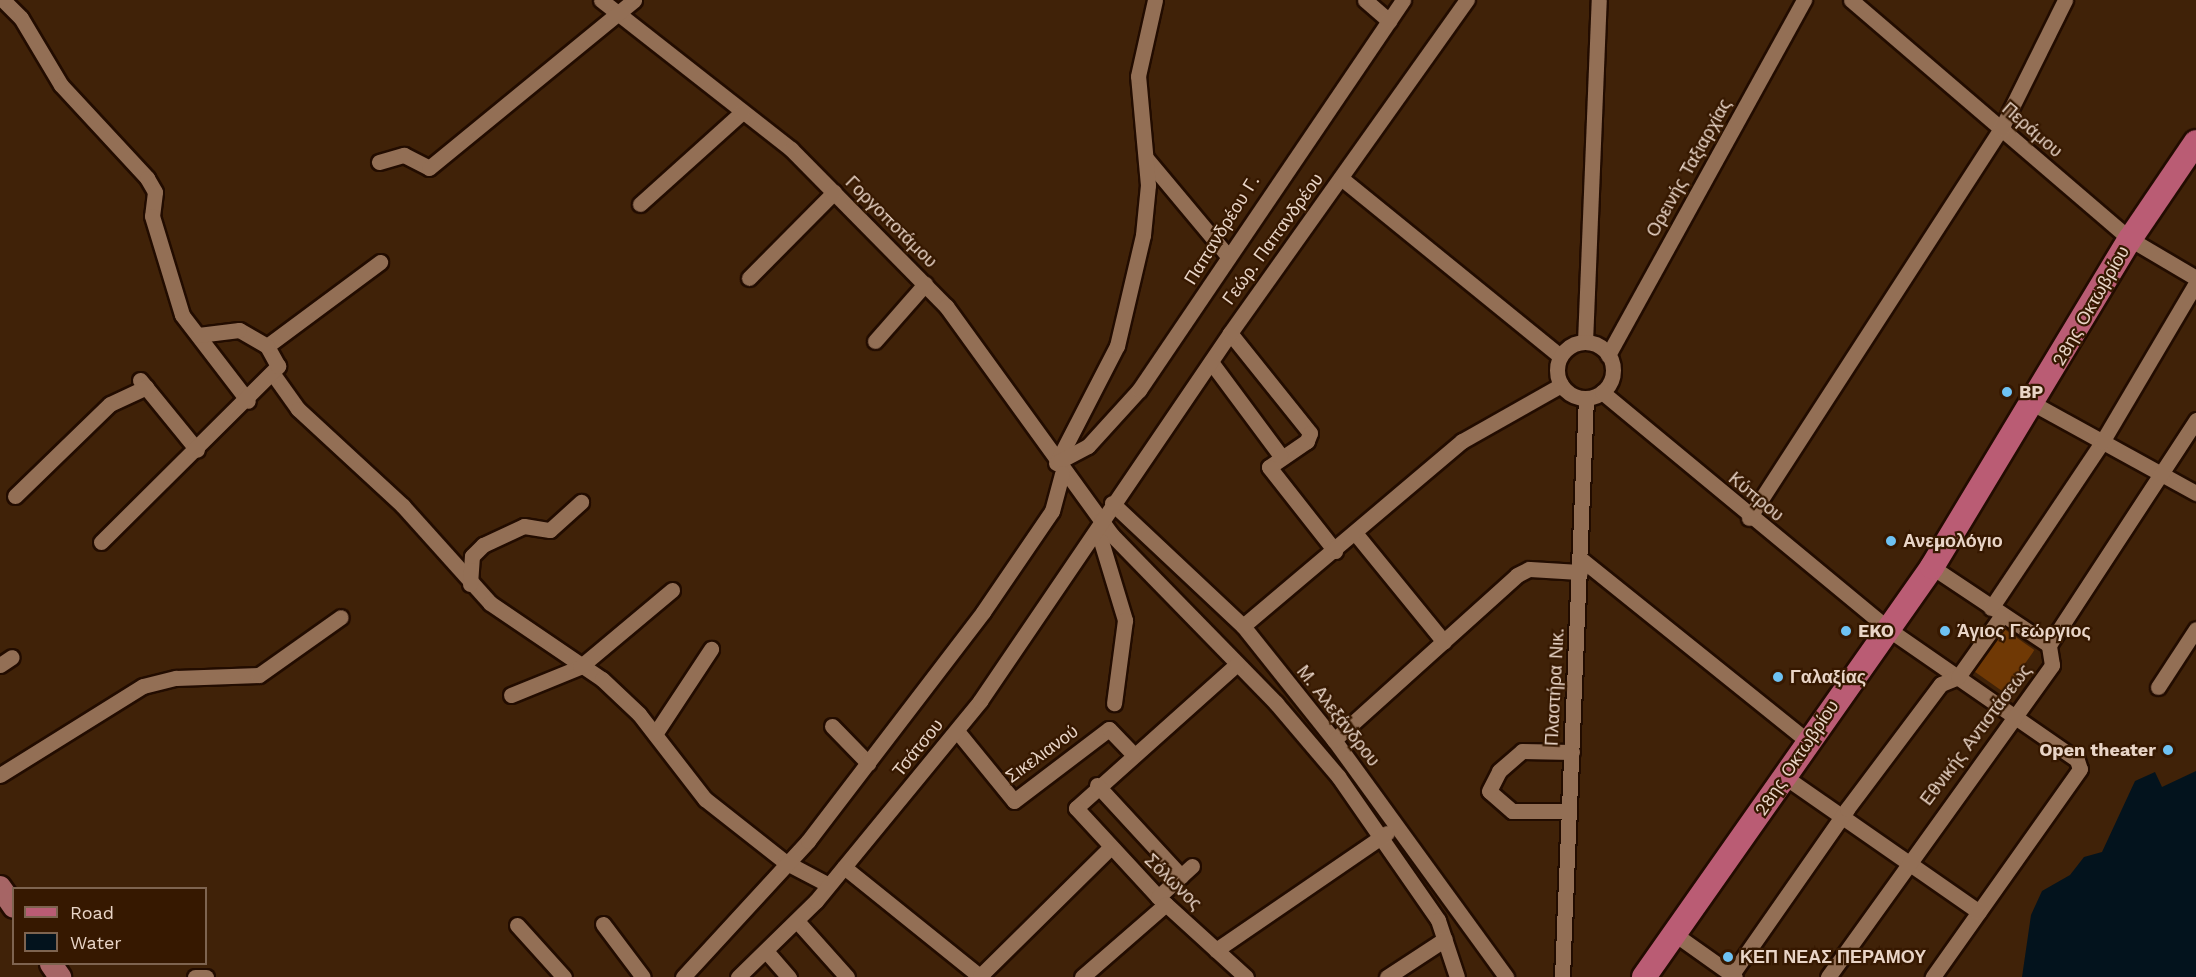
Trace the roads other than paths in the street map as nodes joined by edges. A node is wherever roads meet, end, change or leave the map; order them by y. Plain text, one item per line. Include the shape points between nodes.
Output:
1 (3, 0) edge
2 (601, 0) edge
3 (634, 0) edge
4 (1155, 0) edge
5 (1365, 0) edge
6 (1403, 0) edge
7 (1467, 0) edge
8 (1599, 0) edge
9 (1804, 0) edge
10 (1851, 0) edge
11 (2066, 0) edge
12 (617, 14) junction
13 (1389, 21) junction
14 (742, 112) junction
15 (2001, 129) junction
16 (2196, 142) edge
17 (1146, 158) junction
18 (379, 162) dead end
19 (1341, 178) junction
20 (834, 192) junction
21 (640, 204) dead end
22 (2130, 239) junction
23 (1228, 256) junction
24 (380, 262) dead end
25 (749, 278) dead end
26 (2196, 278) edge
27 (2196, 283) edge
28 (925, 284) junction
29 (1230, 333) junction
30 (198, 335) junction
31 (876, 341) dead end
32 (1585, 342) junction
33 (267, 346) junction
34 (1608, 355) junction
35 (1560, 356) junction
36 (1211, 362) junction
37 (273, 374) junction
38 (1561, 385) junction
39 (1602, 392) junction
40 (1586, 398) junction
41 (248, 401) junction
42 (2034, 404) junction
43 (2196, 420) edge
44 (2102, 442) junction
45 (197, 450) junction
46 (1280, 455) junction
47 (1059, 468) junction
48 (2160, 474) junction
49 (2196, 494) edge
50 (15, 496) dead end
51 (581, 502) dead end
52 (1112, 503) junction
53 (1749, 518) junction
54 (1101, 520) junction
55 (1356, 534) junction
56 (101, 542) dead end
57 (1335, 551) junction
58 (1581, 566) junction
59 (1932, 567) junction
60 (470, 584) junction
61 (672, 590) dead end
62 (1996, 611) junction
63 (341, 617) dead end
64 (1243, 626) junction
65 (1888, 629) junction
66 (2196, 629) edge
67 (1444, 642) junction
68 (2049, 645) junction
69 (711, 649) dead end
70 (1237, 664) junction
71 (580, 667) junction
72 (1958, 677) junction
73 (2158, 687) dead end
74 (511, 695) dead end
75 (1114, 703) dead end
76 (2015, 715) junction
77 (832, 726) dead end
78 (957, 731) junction
79 (655, 734) junction
80 (1334, 740) junction
81 (1807, 741) junction
82 (1572, 752) junction
83 (1133, 754) junction
84 (868, 763) junction
85 (0, 775) edge
86 (1785, 777) junction
87 (1097, 785) junction
88 (1569, 811) junction
89 (1841, 818) junction
90 (1396, 826) junction
91 (1381, 837) junction
92 (1110, 848) junction
93 (785, 862) junction
94 (1907, 862) junction
95 (844, 867) junction
96 (827, 884) junction
97 (0, 887) edge
98 (1162, 900) junction
99 (12, 904) edge
100 (1979, 912) junction
101 (797, 921) junction
102 (603, 924) dead end
103 (517, 925) dead end
104 (1676, 934) junction
105 (1445, 939) junction
106 (1216, 950) junction
107 (766, 951) junction
108 (1732, 976) edge
109 (195, 977) edge
110 (206, 977) edge
111 (564, 977) edge
112 (643, 977) edge
113 (683, 977) edge
114 (738, 977) edge
115 (789, 977) edge
116 (847, 977) edge
117 (980, 977) edge
118 (1082, 977) edge
119 (1245, 977) edge
120 (1387, 977) edge
121 (1457, 977) edge
122 (1506, 977) edge
123 (1562, 977) edge
124 (1644, 977) edge
125 (1828, 977) edge
126 (1933, 977) edge

1 - 30 street via 21,18 61,85 147,178 177,300
2 - 12 street, Γοργοποτάμου
3 - 12 street
4 - 17 street via 1138,76
5 - 13 street
6 - 13 street, Παπανδρέου Γ.
7 - 19 street, Γεώρ. Παπανδρέου
8 - 32 street
9 - 34 street, Ορεινής Ταξιαρχίας
10 - 15 street, Περάμου
11 - 15 street
12 - 14 street, Γοργοποτάμου
12 - 18 street via 429,168 404,155
13 - 23 street, Παπανδρέου Γ.
14 - 20 street, Γοργοποτάμου
14 - 21 street
15 - 22 street, Περάμου
15 - 53 street
16 - 22 main road, 28ης Οκτωβρίου
17 - 23 street
17 - 47 street via 1143,235 1124,322
19 - 29 street, Γεώρ. Παπανδρέου
19 - 35 street
20 - 25 street
20 - 28 street, Γοργοποτάμου
22 - 26 street, Περάμου
22 - 42 main road, 28ης Οκτωβρίου
23 - 47 street, Παπανδρέου Γ. via 1124,409 1088,446
24 - 33 street
27 - 44 street
28 - 31 street
28 - 47 street, Γοργοποτάμου via 980,346
29 - 36 street, Γεώρ. Παπανδρέου
29 - 46 street via 1310,433 1307,441
30 - 33 street via 239,330
30 - 41 street
32 - 34 street
32 - 35 street
33 - 37 street via 278,366
34 - 39 street via 1612,374
35 - 38 street
36 - 46 street
36 - 52 street, Γεώρ. Παπανδρέου
37 - 41 street
37 - 60 street via 298,409 403,506
38 - 40 street
38 - 55 street via 1462,441
39 - 40 street
39 - 53 street, Κύπρου
40 - 58 street, Πλαστήρα Νικ.
41 - 45 street
42 - 44 street
42 - 59 main road, 28ης Οκτωβρίου
43 - 48 street, Εθνικής Αντιστάσεως
44 - 48 street
44 - 62 street
45 - 50 street via 143,383 110,404
45 - 56 street
46 - 57 street via 1269,463 1271,472
47 - 54 street, Γοργοποτάμου
47 - 84 street via 1052,512 1035,540
48 - 49 street
48 - 68 street, Εθνικής Αντιστάσεως
51 - 60 street via 550,530 524,526 483,545 472,556
52 - 54 street, Τσάτσου
52 - 64 street, Μ. Αλεξάνδρου
53 - 65 street, Κύπρου
54 - 70 street, Μ. Αλεξάνδρου
54 - 75 street via 1101,541 1125,620
54 - 78 street, Τσάτσου
55 - 57 street
55 - 67 street
57 - 64 street
58 - 67 street via 1529,569
58 - 81 street
58 - 82 street, Πλαστήρα Νικ.
59 - 62 street
59 - 65 main road, 28ης Οκτωβρίου
60 - 71 street via 504,616
61 - 71 street
62 - 68 street
62 - 72 street
63 - 85 street via 259,675 176,678 143,686
64 - 80 street, Μ. Αλεξάνδρου
65 - 72 street, Κύπρου
65 - 81 main road, 28ης Οκτωβρίου
66 - 73 street
67 - 80 street
68 - 76 street, Εθνικής Αντιστάσεως via 2052,665
69 - 79 street
70 - 83 street
70 - 91 street, Μ. Αλεξάνδρου via 1311,742
71 - 74 street
71 - 79 street via 619,693
72 - 76 street, Κύπρου
72 - 89 street via 1941,684
76 - 94 street, Εθνικής Αντιστάσεως
76 - 100 street, Κύπρου via 2070,752 2080,769
77 - 84 street
78 - 83 street, Σικελιανού via 1014,801 1109,729
78 - 95 street, Τσάτσου
79 - 93 street via 705,799
80 - 90 street, Μ. Αλεξάνδρου
81 - 86 main road, 28ης Οκτωβρίου
82 - 88 street, Πλαστήρα Νικ.
82 - 88 street via 1522,751 1499,771 1489,791 1512,811
83 - 87 street
84 - 93 street
86 - 89 street
86 - 104 main road, 28ης Οκτωβρίου
87 - 92 street, Σόλωνος via 1076,804 1077,812
87 - 98 street via 1186,871
88 - 123 street, Πλαστήρα Νικ.
89 - 94 street
89 - 108 street
90 - 91 street
90 - 122 street, Μ. Αλεξάνδρου
91 - 105 street, Μ. Αλεξάνδρου via 1438,920
91 - 106 street
92 - 98 street, Σόλωνος
92 - 117 street
93 - 96 street
93 - 113 street
94 - 100 street
94 - 125 street, Εθνικής Αντιστάσεως
95 - 96 street, Τσάτσου
95 - 117 street
96 - 101 street, Τσάτσου
97 - 99 street
98 - 106 street, Σόλωνος
98 - 118 street
100 - 126 street
101 - 107 street, Τσάτσου
101 - 116 street
102 - 112 street
103 - 111 street
104 - 108 street
104 - 124 main road, 28ης Οκτωβρίου
105 - 120 street
105 - 121 street, Μ. Αλεξάνδρου
106 - 119 street, Σόλωνος
107 - 114 street, Τσάτσου
107 - 115 street
109 - 110 street

